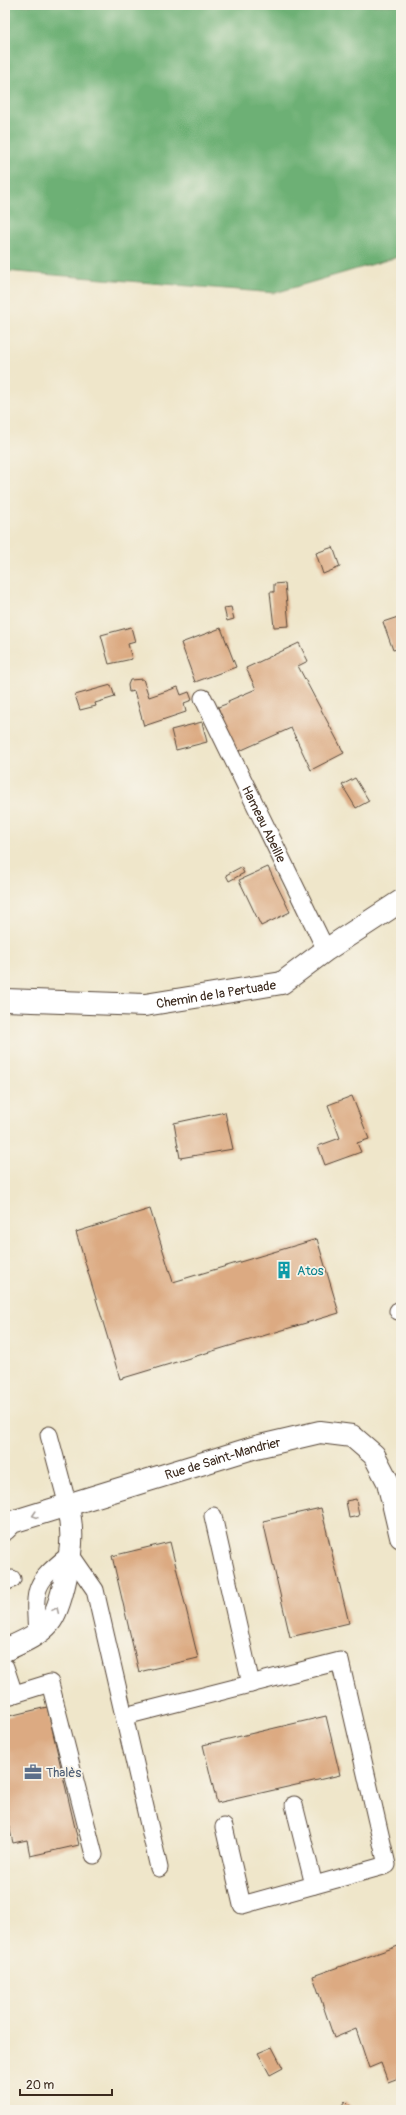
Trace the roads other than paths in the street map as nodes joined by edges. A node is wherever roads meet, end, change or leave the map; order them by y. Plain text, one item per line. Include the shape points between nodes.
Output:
1 (203, 698) dead end
2 (401, 901) edge
3 (326, 950) junction
4 (5, 1000) edge
5 (49, 1435) dead end
6 (68, 1506) junction
7 (213, 1516) dead end
8 (5, 1529) edge
9 (401, 1537) edge
10 (70, 1554) junction
11 (5, 1650) edge
12 (5, 1667) edge
13 (251, 1684) junction
14 (9, 1696) edge
15 (125, 1716) junction
16 (294, 1805) dead end
17 (224, 1827) dead end
18 (94, 1855) dead end
19 (159, 1868) dead end
20 (314, 1885) junction

1 - 3 lane, Hameau Abeille
2 - 3 street, Chemin de la Pertuade
3 - 4 street, Chemin de la Pertuade via 282,983 145,1005
5 - 6 lane
6 -> 8 street, Rue de Saint-Mandrier via 12,1522
6 - 9 street, Rue de Saint-Mandrier via 256,1446 320,1432 352,1436 374,1455 388,1482
6 - 10 street via 72,1531
7 - 13 lane
10 - 11 street via 58,1604 50,1622 37,1634
10 - 15 lane via 95,1590
12 - 14 lane
13 - 15 lane
13 - 20 lane via 340,1661 387,1866
14 - 18 lane via 50,1683
15 - 19 lane
16 - 20 lane
17 - 20 lane via 242,1905

